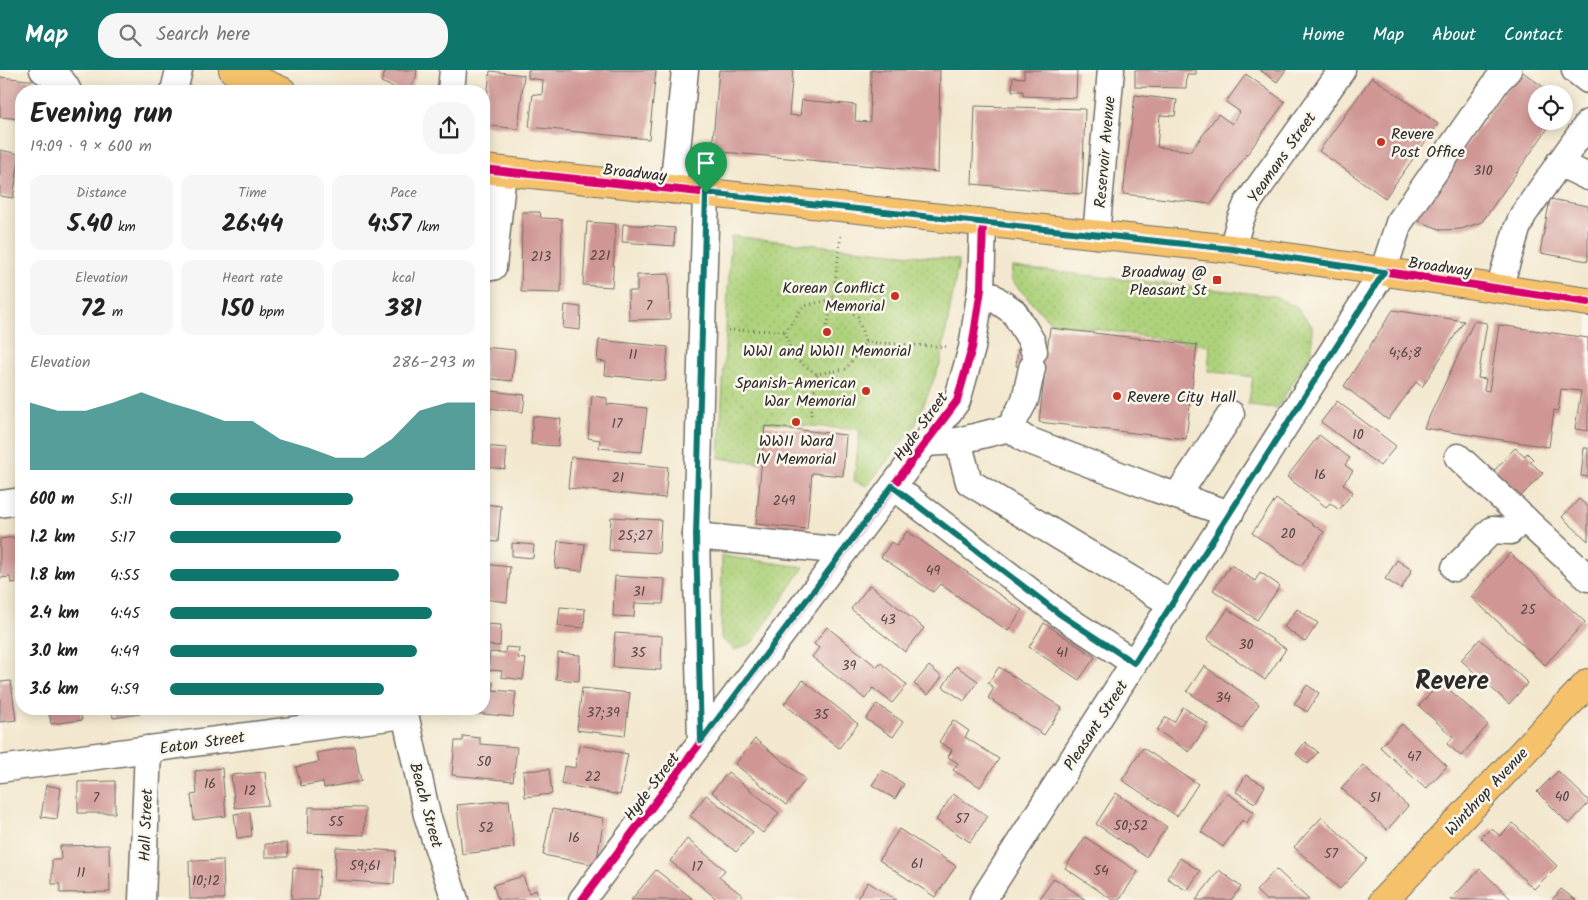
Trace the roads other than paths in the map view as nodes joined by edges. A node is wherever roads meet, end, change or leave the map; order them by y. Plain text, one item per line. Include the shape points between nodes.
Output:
1 (179, 70) edge
2 (233, 70) edge
3 (452, 70) edge
4 (685, 70) edge
5 (1111, 70) edge
6 (1342, 70) edge
7 (1508, 70) edge
8 (1575, 70) edge
9 (1588, 80) edge
10 (175, 85) edge
11 (268, 85) edge
12 (451, 85) edge
13 (1588, 122) edge
14 (1560, 163) junction
15 (494, 170) edge
16 (1588, 177) edge
17 (673, 190) junction
18 (706, 193) junction
19 (983, 223) junction
20 (1096, 235) junction
21 (1232, 249) junction
22 (490, 267) edge
23 (1384, 272) junction
24 (1499, 288) junction
25 (980, 289) junction
26 (1587, 300) edge
27 (1232, 414) dead end
28 (1010, 428) junction
29 (958, 441) junction
30 (925, 443) junction
31 (1458, 457) dead end
32 (892, 486) junction
33 (1177, 496) junction
34 (15, 502) edge
35 (0, 504) edge
36 (1230, 514) junction
37 (1524, 518) junction
38 (696, 536) junction
39 (844, 551) junction
40 (1455, 568) dead end
41 (1588, 578) edge
42 (1172, 604) junction
43 (1134, 663) junction
44 (1588, 683) edge
45 (384, 715) edge
46 (405, 715) edge
47 (701, 741) junction
48 (148, 750) junction
49 (0, 769) edge
50 (142, 900) edge
51 (455, 900) edge
52 (582, 900) edge
53 (983, 900) edge
54 (1384, 900) edge

1 - 10 street
2 - 11 main road
3 - 12 street
4 - 17 street
5 - 20 street, Reservoir Avenue
6 - 21 street, Yeamans Street via 1247,204
7 - 23 street, Pleasant Street via 1399,222
8 - 9 street
13 - 14 street
14 - 16 street
14 - 24 street via 1521,219
15 - 17 main road, Broadway
15 - 22 street via 493,267
17 - 18 main road, Broadway
18 - 19 main road, Broadway
18 - 38 street
19 - 20 main road, Broadway
19 - 25 street, Hyde Street
20 - 21 main road, Broadway
21 - 23 main road, Broadway
23 - 24 main road, Broadway
23 - 36 street, Pleasant Street
24 - 26 main road, Broadway
25 - 28 street via 1014,312 1032,342 1033,359 1026,400
25 - 30 street, Hyde Street via 972,348 957,401
27 - 33 street
28 - 29 street
28 - 33 street via 1026,439
29 - 30 street
29 - 42 street via 969,482
30 - 32 street, Hyde Street
31 - 37 street
32 - 39 street, Hyde Street
32 - 43 street via 1061,615
33 - 36 street
34 - 35 street
36 - 42 street, Pleasant Street
37 - 40 street via 1510,531 1492,530
37 - 41 street
38 - 39 street
38 - 47 street
39 - 47 street, Hyde Street
42 - 43 street, Pleasant Street
43 - 53 street, Pleasant Street
44 - 54 main road, Winthrop Avenue
45 - 48 street, Eaton Street
46 - 51 street, Beach Street via 427,815
47 - 52 street, Hyde Street
48 - 49 street, Eaton Street
48 - 50 street, Hall Street

